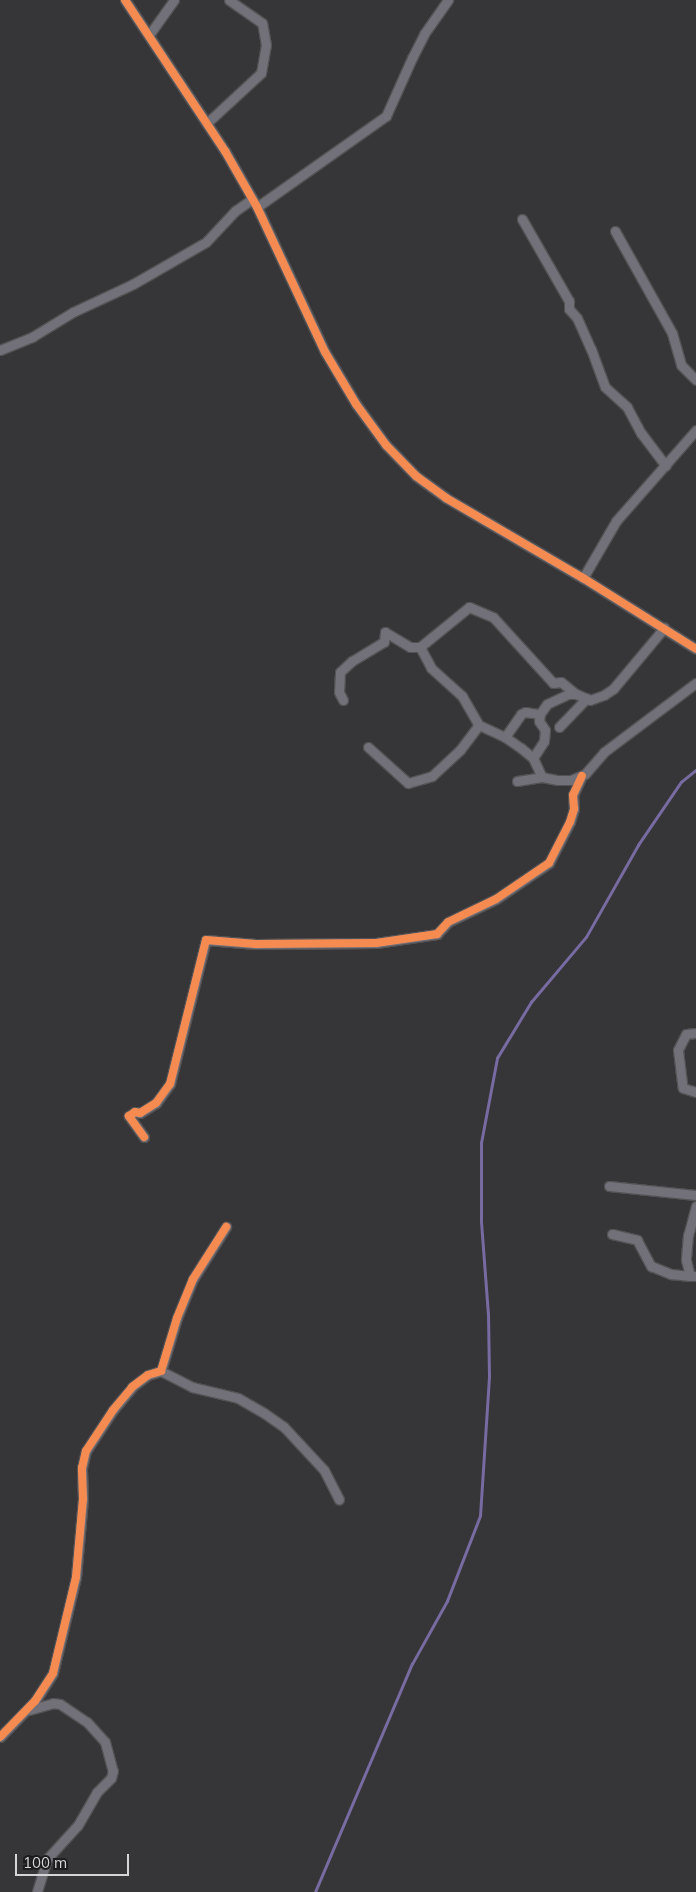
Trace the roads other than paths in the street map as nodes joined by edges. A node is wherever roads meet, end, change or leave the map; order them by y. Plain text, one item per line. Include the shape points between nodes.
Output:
1 (125, 0) edge
2 (174, 0) edge
3 (230, 0) edge
4 (448, 0) edge
5 (149, 34) junction
6 (208, 122) junction
7 (255, 203) junction
8 (522, 219) dead end
9 (615, 231) dead end
10 (0, 350) edge
11 (696, 380) edge
12 (696, 430) edge
13 (666, 466) junction
14 (583, 578) junction
15 (664, 628) junction
16 (420, 647) junction
17 (696, 649) edge
18 (696, 683) edge
19 (576, 694) junction
20 (587, 698) junction
21 (342, 700) dead end
22 (540, 714) junction
23 (479, 725) junction
24 (559, 727) dead end
25 (505, 737) junction
26 (368, 747) dead end
27 (533, 758) junction
28 (582, 776) junction
29 (542, 777) junction
30 (517, 781) dead end
31 (696, 1033) edge
32 (696, 1092) edge
33 (144, 1137) dead end
34 (609, 1186) dead end
35 (696, 1194) edge
36 (696, 1206) edge
37 (226, 1227) dead end
38 (612, 1234) dead end
39 (693, 1276) edge
40 (161, 1371) junction
41 (339, 1499) dead end
42 (25, 1713) junction
43 (0, 1737) edge
44 (37, 1892) edge

1 - 5 street
2 - 5 street
3 - 6 street via 262,23 266,45 261,73
4 - 7 street via 424,34 386,116
5 - 6 street
6 - 7 street
7 - 10 street via 235,211 206,242 133,284 73,312 32,338
7 - 14 street via 325,352 361,412 386,445 416,476 446,498
8 - 13 street via 569,301 569,309 591,349 605,387 627,407 641,433
9 - 11 street via 672,332 682,365
12 - 13 street
13 - 14 street via 616,521
14 - 15 street
15 - 17 street
15 - 20 street via 613,688 595,700
16 - 19 street via 469,607 493,617 553,683 561,682
16 - 21 street via 410,647 385,632 384,642 340,672
16 - 23 street via 431,668 462,696
18 - 28 street via 604,752
19 - 20 street
19 - 22 street via 568,694 547,704
20 - 24 street
22 - 25 street via 521,714
22 - 27 street via 544,740
23 - 25 street
23 - 26 street via 460,750 432,776 408,783
25 - 27 street
27 - 29 street
28 - 29 street via 571,780
28 - 33 street via 573,795 574,809 570,822 549,863 496,898 448,922 437,934 376,943 256,944 206,940 170,1084 156,1103 128,1116
29 - 30 street
31 - 32 street via 686,1034 678,1050 683,1088
34 - 35 street
36 - 39 street via 688,1235 686,1260
37 - 40 street via 193,1279
38 - 39 street via 637,1240 651,1266 671,1274
40 - 41 street via 192,1387 238,1398 284,1427 324,1470
40 - 42 street via 148,1375 132,1388 86,1451 82,1468 83,1499 76,1577 64,1635 53,1674
42 - 43 street
42 - 44 street via 46,1704 60,1704 87,1722 105,1742 113,1771 77,1826 47,1860

